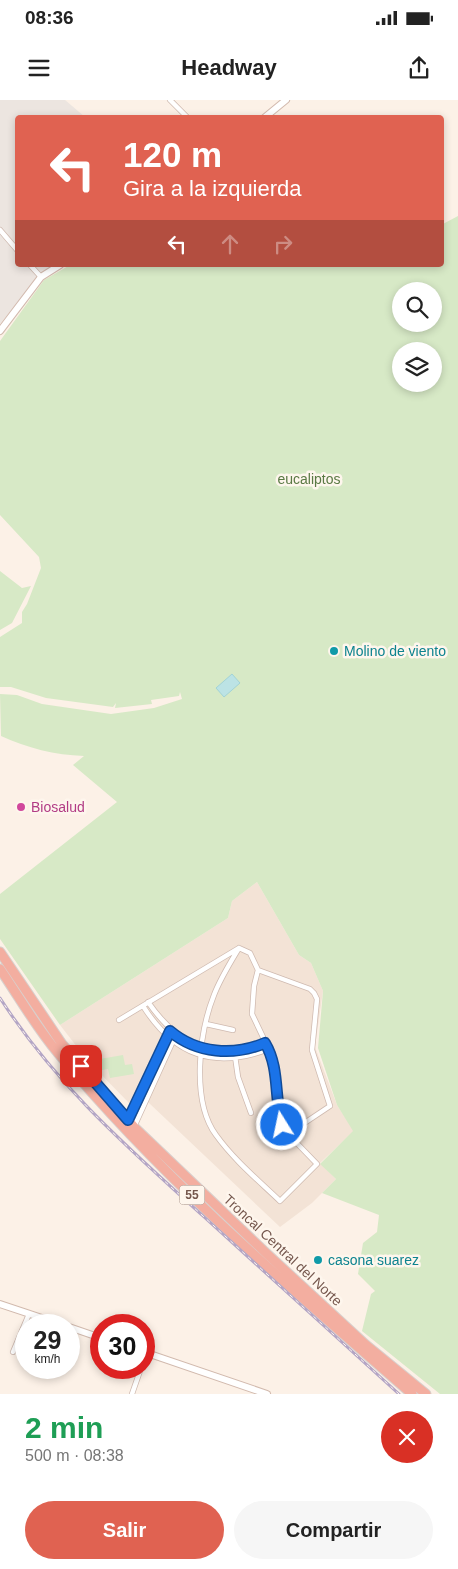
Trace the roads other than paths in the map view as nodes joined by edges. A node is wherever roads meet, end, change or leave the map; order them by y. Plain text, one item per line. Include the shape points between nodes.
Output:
1 (170, 100) edge
2 (286, 100) edge
3 (185, 115) edge
4 (268, 115) edge
5 (0, 230) edge
6 (15, 247) edge
7 (32, 267) edge
8 (57, 267) edge
9 (41, 277) junction
10 (0, 331) edge
11 (239, 948) junction
12 (0, 952) edge
13 (0, 969) edge
14 (258, 970) junction
15 (148, 1002) junction
16 (143, 1006) junction
17 (119, 1020) dead end
18 (206, 1024) junction
19 (233, 1030) dead end
20 (170, 1031) junction
21 (175, 1035) junction
22 (167, 1038) junction
23 (172, 1042) junction
24 (265, 1043) junction
25 (203, 1048) junction
26 (269, 1049) junction
27 (235, 1052) junction
28 (202, 1055) junction
29 (235, 1059) junction
30 (149, 1077) junction
31 (156, 1080) junction
32 (250, 1113) dead end
33 (128, 1120) junction
34 (134, 1127) junction
35 (288, 1134) junction
36 (0, 1304) edge
37 (29, 1314) edge
38 (15, 1347) edge
39 (13, 1352) dead end
40 (155, 1358) edge
41 (137, 1379) edge
42 (132, 1394) edge
43 (267, 1394) edge
44 (412, 1394) edge
45 (426, 1394) edge

1 - 3 street
2 - 4 main road
5 - 6 street
7 - 9 street
8 - 9 main road
9 - 10 main road
11 - 14 street via 250,953
11 - 15 street
11 - 18 street via 214,995
12 - 33 highway, Troncal Central del Norte / 55 via 62,1044
13 - 44 highway, Troncal Central del Norte / 55 via 58,1053 125,1128 222,1225
14 - 24 street via 252,1014
14 - 35 street via 310,990 316,999 312,1050 330,1106
15 - 16 street
15 - 20 street
16 - 17 street
16 - 22 street
18 - 19 street
18 - 25 street
20 - 21 street
20 - 22 street
21 - 23 street
21 - 25 street
22 - 23 street
22 - 30 street
23 - 28 street
23 - 31 street
24 - 26 street
24 - 27 street
25 - 27 street
25 - 28 street
26 - 29 street
26 - 35 street via 275,1067 279,1113
27 - 29 street
28 - 29 street
28 - 35 street via 201,1092 207,1118 216,1135 280,1200 318,1164
29 - 32 street
30 - 31 street
30 - 33 street
31 - 34 street
33 - 34 highway, Troncal Central del Norte / 55
34 - 45 highway, Troncal Central del Norte / 55 via 266,1254
36 - 37 main road
38 - 39 street
40 - 43 main road
41 - 42 street

